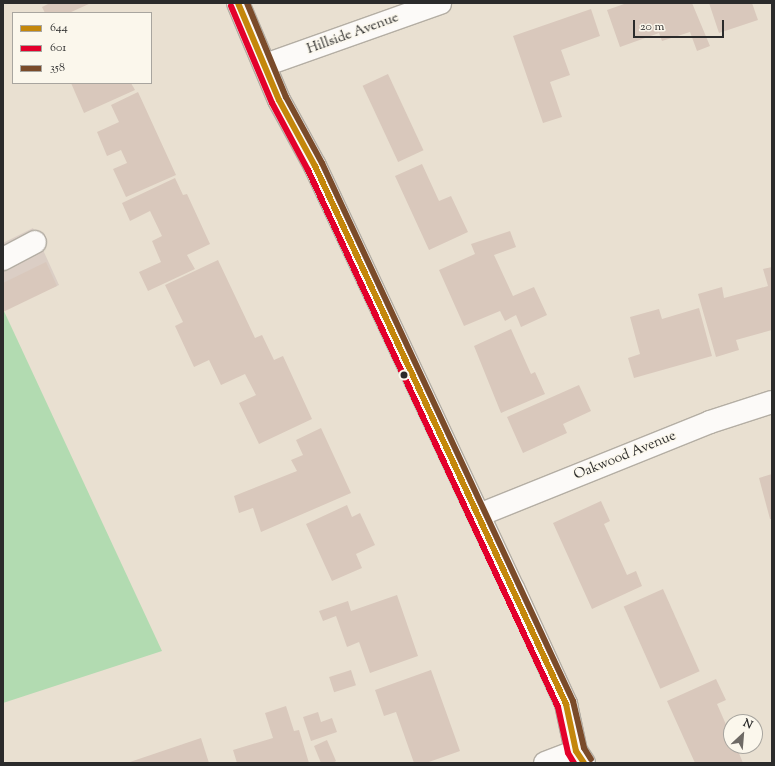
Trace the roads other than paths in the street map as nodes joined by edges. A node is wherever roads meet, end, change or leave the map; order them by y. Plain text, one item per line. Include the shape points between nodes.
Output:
1 (238, 3) edge
2 (440, 3) edge
3 (265, 65) junction
4 (35, 242) dead end
5 (3, 259) edge
6 (772, 402) edge
7 (479, 515) junction
8 (580, 757) edge
9 (545, 763) edge

1 - 3 street
2 - 3 street, Hillside Avenue
3 - 7 street
4 - 5 street
6 - 7 street, Oakwood Avenue via 710,422
7 - 8 street via 566,704
8 - 9 street

